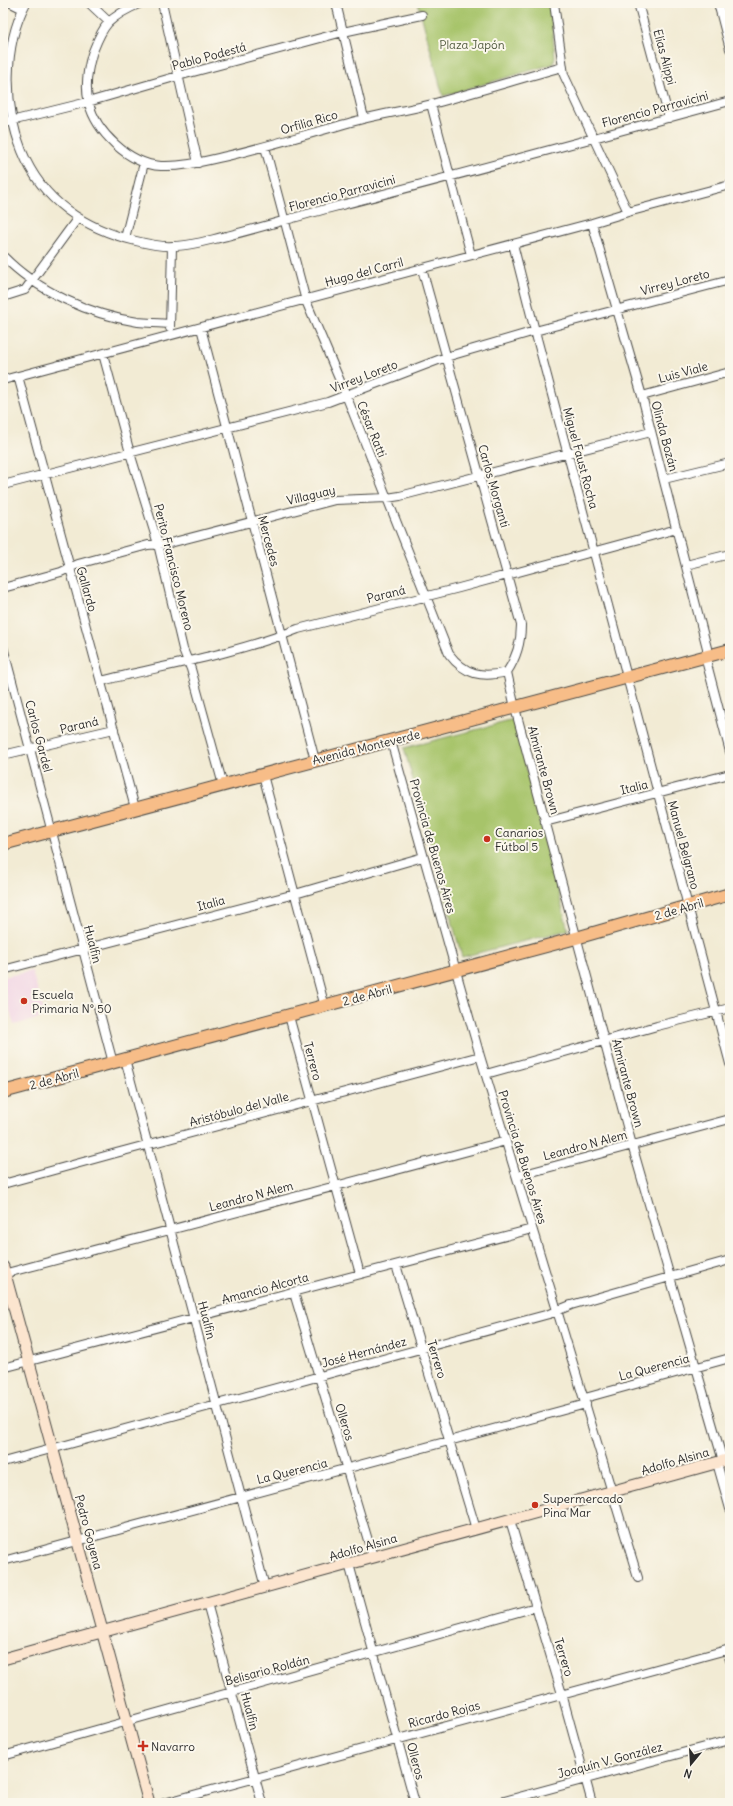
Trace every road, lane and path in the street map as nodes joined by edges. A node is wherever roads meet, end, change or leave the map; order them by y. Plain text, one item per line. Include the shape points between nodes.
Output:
1 (11, 3) edge
2 (89, 3) edge
3 (141, 3) edge
4 (162, 3) edge
5 (336, 3) edge
6 (554, 3) edge
7 (638, 3) edge
8 (718, 3) edge
9 (25, 6) edge
10 (422, 15) dead end
11 (109, 22) junction
12 (343, 32) junction
13 (730, 50) edge
14 (562, 67) junction
15 (178, 76) junction
16 (730, 101) edge
17 (88, 102) junction
18 (431, 104) junction
19 (364, 118) junction
20 (669, 118) junction
21 (12, 121) junction
22 (3, 123) edge
23 (594, 138) junction
24 (264, 147) junction
25 (144, 163) junction
26 (198, 163) junction
27 (449, 178) junction
28 (730, 185) edge
29 (628, 212) junction
30 (77, 218) junction
31 (284, 222) junction
32 (592, 223) junction
33 (125, 238) junction
34 (513, 244) junction
35 (172, 246) junction
36 (471, 255) junction
37 (3, 256) edge
38 (422, 268) junction
39 (730, 280) edge
40 (32, 282) junction
41 (3, 297) edge
42 (306, 301) junction
43 (617, 310) junction
44 (169, 324) junction
45 (200, 328) junction
46 (534, 331) junction
47 (172, 336) junction
48 (103, 354) junction
49 (446, 357) junction
50 (730, 372) edge
51 (18, 376) junction
52 (3, 380) edge
53 (346, 395) junction
54 (642, 396) junction
55 (228, 428) junction
56 (651, 432) junction
57 (130, 453) junction
58 (567, 453) junction
59 (730, 463) edge
60 (45, 474) junction
61 (479, 476) junction
62 (664, 479) junction
63 (3, 485) edge
64 (386, 498) junction
65 (252, 522) junction
66 (677, 529) junction
67 (158, 544) junction
68 (593, 550) junction
69 (730, 554) edge
70 (686, 565) junction
71 (69, 568) junction
72 (507, 575) junction
73 (3, 588) edge
74 (425, 597) junction
75 (282, 636) junction
76 (3, 647) edge
77 (730, 650) edge
78 (707, 656) junction
79 (187, 660) junction
80 (507, 672) junction
81 (628, 677) junction
82 (101, 681) junction
83 (515, 708) junction
84 (114, 729) junction
85 (391, 741) junction
86 (31, 748) junction
87 (730, 752) edge
88 (3, 755) edge
89 (316, 760) junction
90 (730, 774) edge
91 (263, 775) junction
92 (223, 785) junction
93 (659, 793) junction
94 (135, 808) junction
95 (545, 822) junction
96 (51, 831) junction
97 (3, 844) edge
98 (423, 856) junction
99 (295, 894) junction
100 (730, 894) edge
101 (688, 906) junction
102 (576, 938) junction
103 (82, 949) junction
104 (3, 970) edge
105 (455, 971) junction
106 (324, 1007) junction
107 (730, 1008) edge
108 (716, 1011) junction
109 (288, 1016) junction
110 (604, 1040) junction
111 (480, 1056) junction
112 (119, 1061) junction
113 (730, 1064) edge
114 (486, 1074) junction
115 (3, 1092) edge
116 (312, 1102) junction
117 (730, 1118) edge
118 (506, 1142) junction
119 (632, 1144) junction
120 (148, 1145) junction
121 (516, 1176) junction
122 (3, 1184) edge
123 (335, 1186) junction
124 (532, 1229) junction
125 (171, 1230) junction
126 (730, 1260) edge
127 (396, 1265) junction
128 (4, 1271) edge
129 (360, 1274) junction
130 (670, 1278) junction
131 (294, 1293) junction
132 (558, 1311) junction
133 (194, 1318) junction
134 (421, 1349) junction
135 (730, 1358) edge
136 (28, 1362) junction
137 (3, 1368) edge
138 (696, 1368) junction
139 (319, 1377) junction
140 (586, 1401) junction
141 (218, 1405) junction
142 (450, 1441) junction
143 (53, 1449) junction
144 (723, 1461) edge
145 (3, 1462) edge
146 (346, 1470) junction
147 (613, 1492) junction
148 (242, 1497) junction
149 (730, 1509) edge
150 (510, 1520) junction
151 (476, 1529) junction
152 (77, 1541) junction
153 (373, 1557) junction
154 (3, 1561) edge
155 (349, 1564) junction
156 (638, 1578) dead end
157 (265, 1587) junction
158 (207, 1603) junction
159 (536, 1607) junction
160 (103, 1632) junction
161 (728, 1649) edge
162 (373, 1654) junction
163 (3, 1659) edge
164 (730, 1660) edge
165 (232, 1692) junction
166 (562, 1694) junction
167 (126, 1721) junction
168 (398, 1739) junction
169 (730, 1740) edge
170 (3, 1756) edge
171 (255, 1778) junction
172 (586, 1779) junction
173 (149, 1803) edge
174 (164, 1803) edge
175 (262, 1803) edge
176 (415, 1803) edge
177 (496, 1803) edge
178 (592, 1803) edge

1 - 9 street
2 - 11 street
3 - 11 street
4 - 15 street
5 - 12 street
6 - 14 street
7 - 20 street, Elías Alippi
8 - 13 street
9 - 21 street, Florencio Parravicini via 18,22 11,52 9,78
10 - 12 street, Pablo Podestá
11 - 17 street, Orfilia Rico via 102,30 89,66 86,84
12 - 15 street, Pablo Podestá
12 - 19 street
14 - 18 street, Orfilia Rico
14 - 23 street
15 - 17 street, Pablo Podestá
15 - 26 street
16 - 20 street, Florencio Parravicini
17 - 21 street, Pablo Podestá
17 - 25 street, Orfilia Rico via 96,122 107,136 124,152
18 - 19 street, Orfilia Rico
18 - 27 street
19 - 24 street, Orfilia Rico
20 - 23 street, Florencio Parravicini
21 - 22 street, Pablo Podestá
21 - 30 street, Florencio Parravicini via 24,156 33,171 59,204
23 - 27 street, Florencio Parravicini
23 - 29 street
24 - 26 street, Orfilia Rico
24 - 31 street, César Ratti
25 - 26 street, Orfilia Rico via 178,166
25 - 33 street
27 - 31 street, Florencio Parravicini
27 - 36 street
28 - 29 street, Hugo del Carril
29 - 32 street, Hugo del Carril
30 - 33 street, Florencio Parravicini via 98,229
30 - 40 street
31 - 35 street, Florencio Parravicini via 203,242
31 - 42 street, César Ratti
32 - 34 street, Hugo del Carril
32 - 43 street, Olinda Bozán
33 - 35 street, Florencio Parravicini via 147,244
34 - 36 street, Hugo del Carril
34 - 46 street, Miguel Faust Rocha
35 - 44 street
36 - 38 street, Hugo del Carril
37 - 40 street
38 - 42 street, Hugo del Carril
38 - 49 street, Carlos Morganti
39 - 43 street, Virrey Loreto
40 - 41 street via 25,290
40 - 44 street via 88,309 139,322
42 - 45 street, Hugo del Carril
42 - 53 street, César Ratti
43 - 46 street, Virrey Loreto
43 - 54 street, Olinda Bozán
44 - 47 street
45 - 47 street, Hugo del Carril
45 - 55 street, Mercedes
46 - 49 street, Virrey Loreto
46 - 58 street, Miguel Faust Rocha
47 - 48 street, Hugo del Carril
48 - 51 street, Hugo del Carril
48 - 57 street, Perito Francisco Moreno
49 - 53 street, Virrey Loreto
49 - 61 street, Carlos Morganti
50 - 54 street, Luis Viale
51 - 52 street, Hugo del Carril
51 - 60 street, Gallardo
53 - 55 street, Virrey Loreto
53 - 64 street, César Ratti
54 - 56 street, Olinda Bozán
55 - 57 street, Virrey Loreto
55 - 65 street, Mercedes
56 - 58 street, Villaguay
56 - 62 street, Olinda Bozán
57 - 60 street, Virrey Loreto
57 - 67 street, Perito Francisco Moreno
58 - 61 street, Villaguay
58 - 68 street, Miguel Faust Rocha
59 - 62 street
60 - 63 street, Virrey Loreto
60 - 71 street, Gallardo
61 - 64 street, Villaguay
61 - 72 street, Carlos Morganti
62 - 66 street, Olinda Bozán
64 - 65 street, Villaguay via 335,500
64 - 74 street, César Ratti
65 - 67 street, Villaguay
65 - 75 street, Mercedes
66 - 68 street, Paraná
66 - 70 street, Olinda Bozán
67 - 71 street, Villaguay
67 - 79 street, Perito Francisco Moreno via 182,649
68 - 72 street, Paraná
68 - 81 street, Miguel Faust Rocha
69 - 70 street
70 - 78 street, Olinda Bozán
71 - 73 street, Villaguay
71 - 82 street, Gallardo
72 - 74 street, Paraná
72 - 80 street, Carlos Morganti via 521,624 521,637 519,651
74 - 75 street, Paraná via 298,629
74 - 80 street, César Ratti via 449,654 456,663 477,675 493,676
75 - 79 street, Paraná via 197,660
75 - 89 street, Mercedes
76 - 86 street, Carlos Gardel
77 - 78 main road, Avenida Monteverde
78 - 81 main road, Avenida Monteverde
78 - 87 street, Olinda Bozán
79 - 82 street, Paraná
79 - 92 street, Perito Francisco Moreno
80 - 83 street
81 - 83 main road, Avenida Monteverde
81 - 93 street, Manuel Belgrano
82 - 84 street, Gallardo
83 - 85 main road, Avenida Monteverde
83 - 95 street, Almirante Brown
84 - 86 street, Paraná
84 - 94 street, Gallardo
85 - 89 main road, Avenida Monteverde
85 - 98 street, Provincia de Buenos Aires
86 - 88 street, Paraná
86 - 96 street, Carlos Gardel
89 - 91 main road, Avenida Monteverde
90 - 93 street, Italia
91 - 92 main road, Avenida Monteverde
91 - 99 street
92 - 94 main road, Avenida Monteverde
93 - 95 street, Italia
93 - 101 street, Manuel Belgrano
94 - 96 main road, Avenida Monteverde
95 - 102 street, Almirante Brown
96 - 97 main road, Avenida Monteverde
96 - 103 street, Hualfin
98 - 99 street, Italia
98 - 105 street, Provincia de Buenos Aires
99 - 103 street, Italia
99 - 106 street
100 - 101 main road, 2 de Abril
101 - 102 main road, 2 de Abril
101 - 108 street, Manuel Belgrano
102 - 105 main road, 2 de Abril
102 - 110 street, Almirante Brown
103 - 104 street, Italia
103 - 112 street, Hualfin
105 - 106 main road, 2 de Abril
105 - 111 street, Provincia de Buenos Aires
106 - 109 main road, 2 de Abril
107 - 108 street
108 - 110 street
108 - 113 street, Manuel Belgrano
109 - 112 main road, 2 de Abril
109 - 116 street, Terrero
110 - 114 street
110 - 119 street, Almirante Brown
111 - 114 street, Provincia de Buenos Aires
111 - 116 street, Aristóbulo del Valle
112 - 115 main road, 2 de Abril
112 - 120 street, Hualfin
114 - 118 street, Provincia de Buenos Aires
116 - 120 street, Aristóbulo del Valle
116 - 123 street, Terrero
117 - 119 street, Leandro N Alem
118 - 121 street, Provincia de Buenos Aires
118 - 123 street, Leandro N Alem
119 - 121 street, Leandro N Alem
119 - 130 street, Almirante Brown
120 - 122 street, Aristóbulo del Valle
120 - 125 street, Hualfin
121 - 124 street, Provincia de Buenos Aires
123 - 125 street, Leandro N Alem
123 - 129 street, Terrero
124 - 127 street, Amancio Alcorta
124 - 132 street, Provincia de Buenos Aires
125 - 128 street, Leandro N Alem
125 - 133 street, Hualfin
126 - 130 street, José Hernández
127 - 129 street, Amancio Alcorta
127 - 134 street, Terrero
128 - 136 street, Pedro Goyena
129 - 131 street, Amancio Alcorta
130 - 132 street, José Hernández via 571,1305
130 - 138 street, Almirante Brown
131 - 133 street, Amancio Alcorta
131 - 139 street, Olleros
132 - 134 street, José Hernández
132 - 140 street, Provincia de Buenos Aires
133 - 136 street, Amancio Alcorta
133 - 141 street, Hualfin
134 - 139 street, José Hernández
134 - 142 street, Terrero
135 - 138 street, La Querencia
136 - 137 street, Amancio Alcorta
136 - 143 street, Pedro Goyena
138 - 140 street, La Querencia
138 - 144 street, Almirante Brown
139 - 141 street, José Hernández
139 - 146 street, Olleros
140 - 142 street, La Querencia
140 - 147 street, Provincia de Buenos Aires
141 - 143 street, José Hernández
141 - 148 street, Hualfin
142 - 146 street, La Querencia
142 - 151 street, Terrero
143 - 145 street, José Hernández
143 - 152 street, Pedro Goyena
144 - 147 street, Adolfo Alsina
144 - 149 street, Almirante Brown
146 - 148 street, La Querencia
146 - 153 street, Olleros
147 - 150 street, Adolfo Alsina
147 - 156 street, Provincia de Buenos Aires
148 - 152 street, La Querencia
148 - 157 street, Hualfin
150 - 151 street, Adolfo Alsina
150 - 159 street, Terrero
151 - 153 street, Adolfo Alsina
152 - 154 street, La Querencia
152 - 160 street, Pedro Goyena
153 - 155 street, Adolfo Alsina
155 - 157 street, Adolfo Alsina
155 - 162 street, Olleros
157 - 158 street, Adolfo Alsina
158 - 160 street, Adolfo Alsina
158 - 165 street, Hualfin
159 - 162 street, Belisario Roldán
159 - 166 street, Terrero
160 - 163 street, Adolfo Alsina
160 - 167 street, Pedro Goyena
161 - 164 street
161 - 166 street, Ricardo Rojas
162 - 165 street, Belisario Roldán
162 - 168 street, Olleros
165 - 167 street, Belisario Roldán
165 - 171 street, Hualfin
166 - 168 street, Ricardo Rojas
166 - 172 street, Terrero
167 - 170 street, Belisario Roldán
167 - 173 street, Pedro Goyena
168 - 171 street, Ricardo Rojas
168 - 176 street, Olleros
169 - 172 street, Joaquín V. González
171 - 174 street, Ricardo Rojas
171 - 175 street, Hualfin
172 - 177 street, Joaquín V. González
172 - 178 street, Terrero

